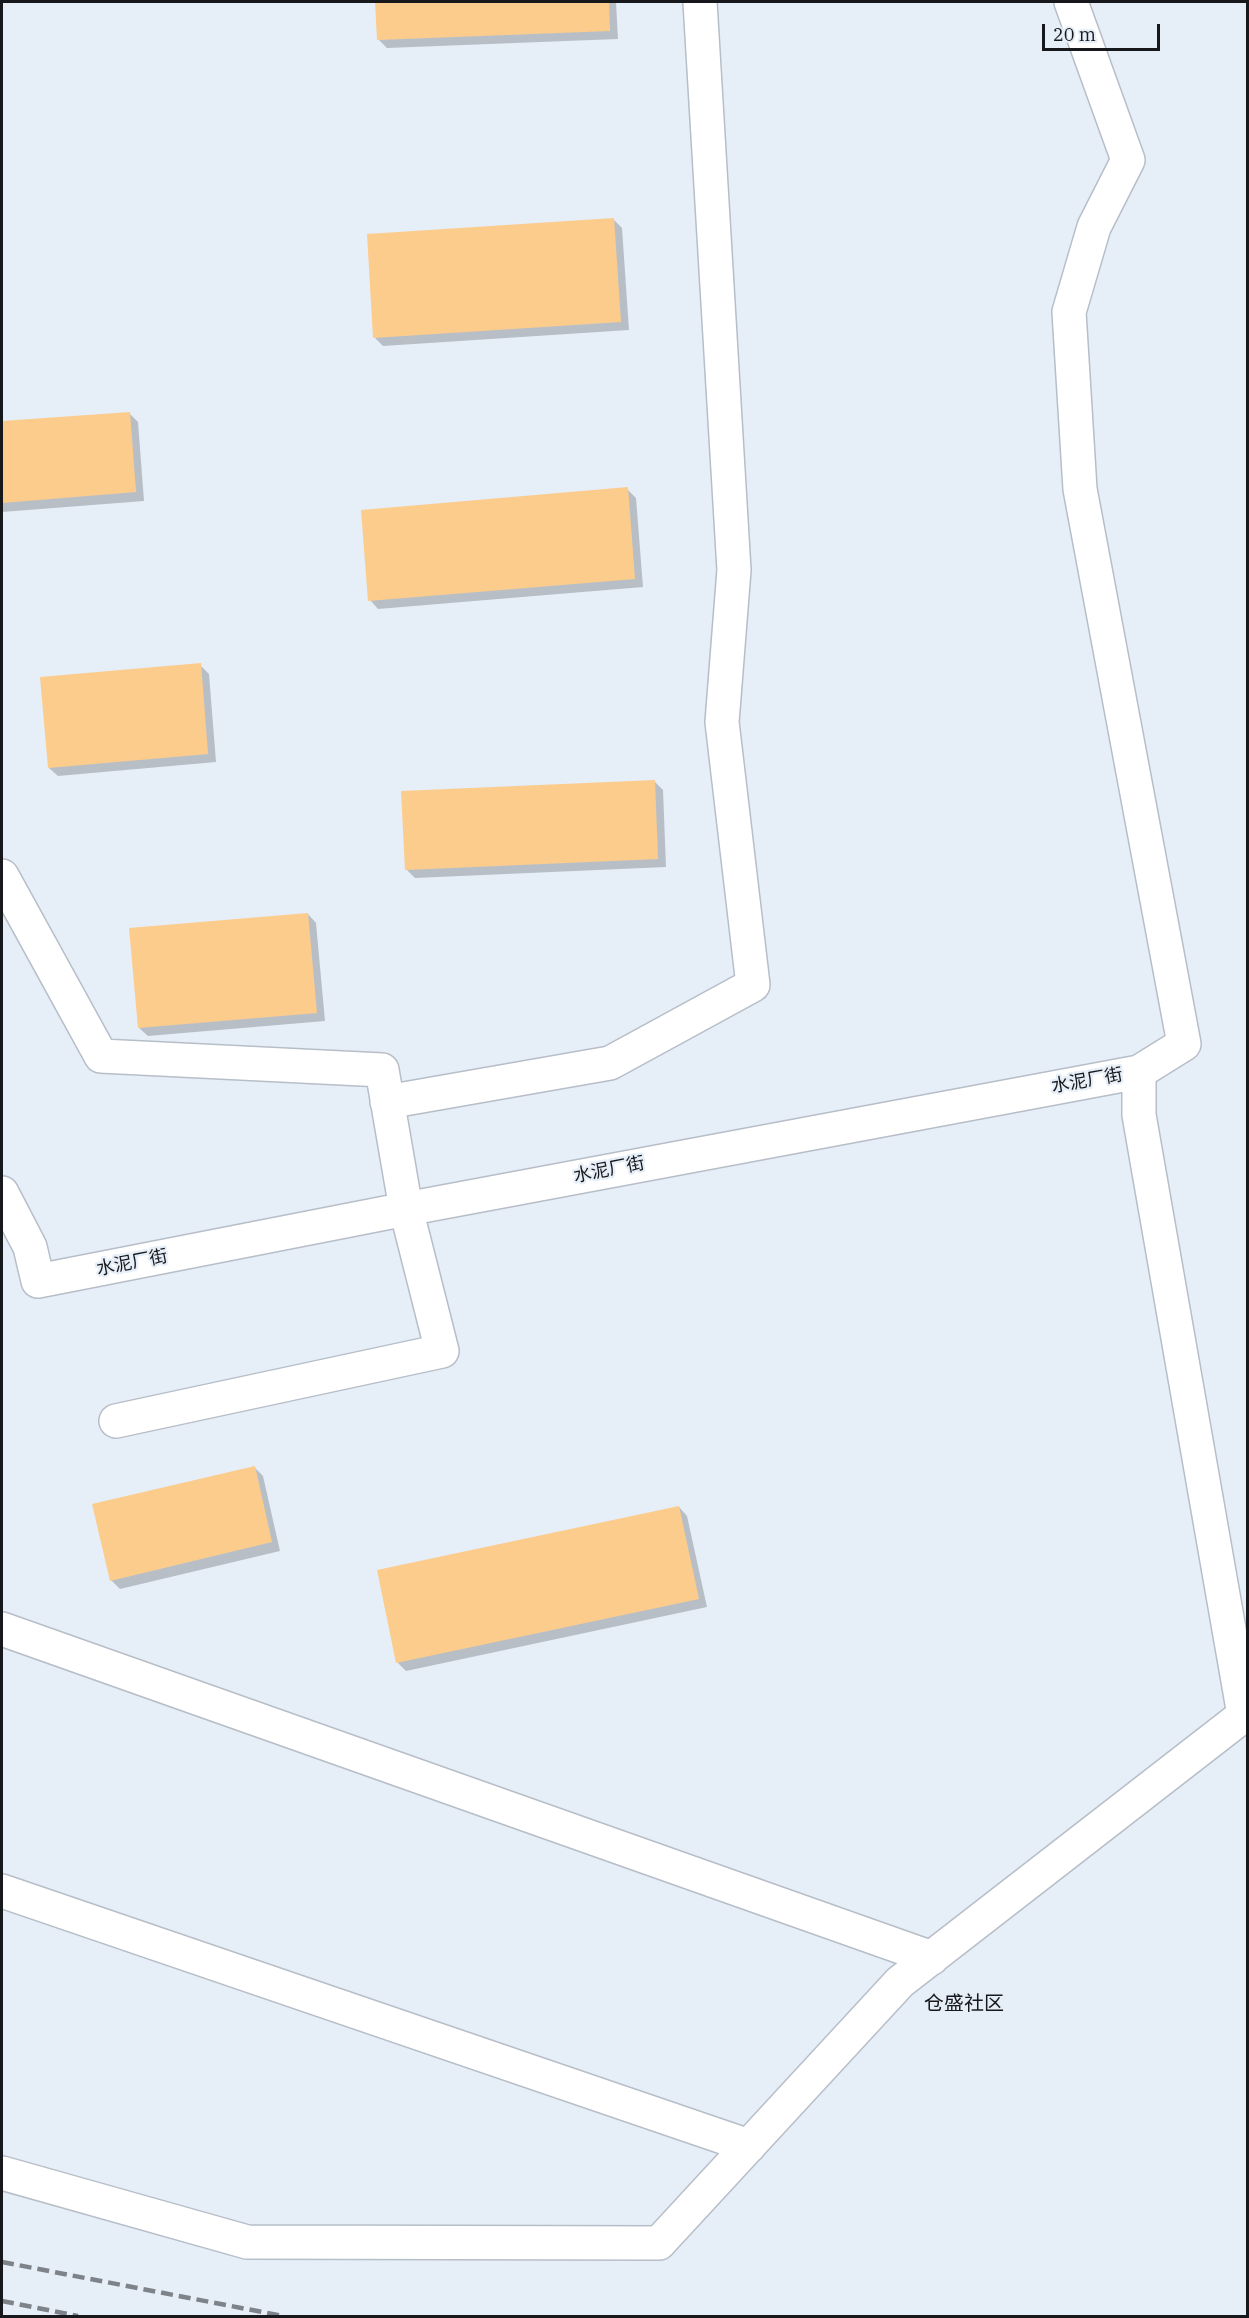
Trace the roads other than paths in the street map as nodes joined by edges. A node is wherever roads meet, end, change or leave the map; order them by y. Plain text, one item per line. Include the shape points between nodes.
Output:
1 (700, 2) edge
2 (1071, 2) edge
3 (2, 876) edge
4 (1139, 1072) junction
5 (387, 1102) junction
6 (2, 1193) edge
7 (406, 1209) junction
8 (2, 1238) edge
9 (38, 1281) junction
10 (116, 1421) dead end
11 (2, 1629) edge
12 (2, 1891) edge
13 (932, 1958) junction
14 (749, 2146) junction
15 (2, 2173) edge

1 - 5 street via 734,570 722,722 753,985 610,1063
2 - 4 street via 1128,160 1094,226 1068,312 1080,489 1184,1044
3 - 5 street via 101,1056 382,1070
4 - 7 street, 水泥厂街
4 - 13 street, 水泥厂街 via 1139,1115 1244,1715
5 - 7 street
6 - 9 street via 30,1247
7 - 9 street, 水泥厂街
7 - 10 street via 442,1351
8 - 9 street via 11,1256
11 - 13 street
12 - 14 street
13 - 14 street via 900,1982
14 - 15 street via 659,2243 247,2242

